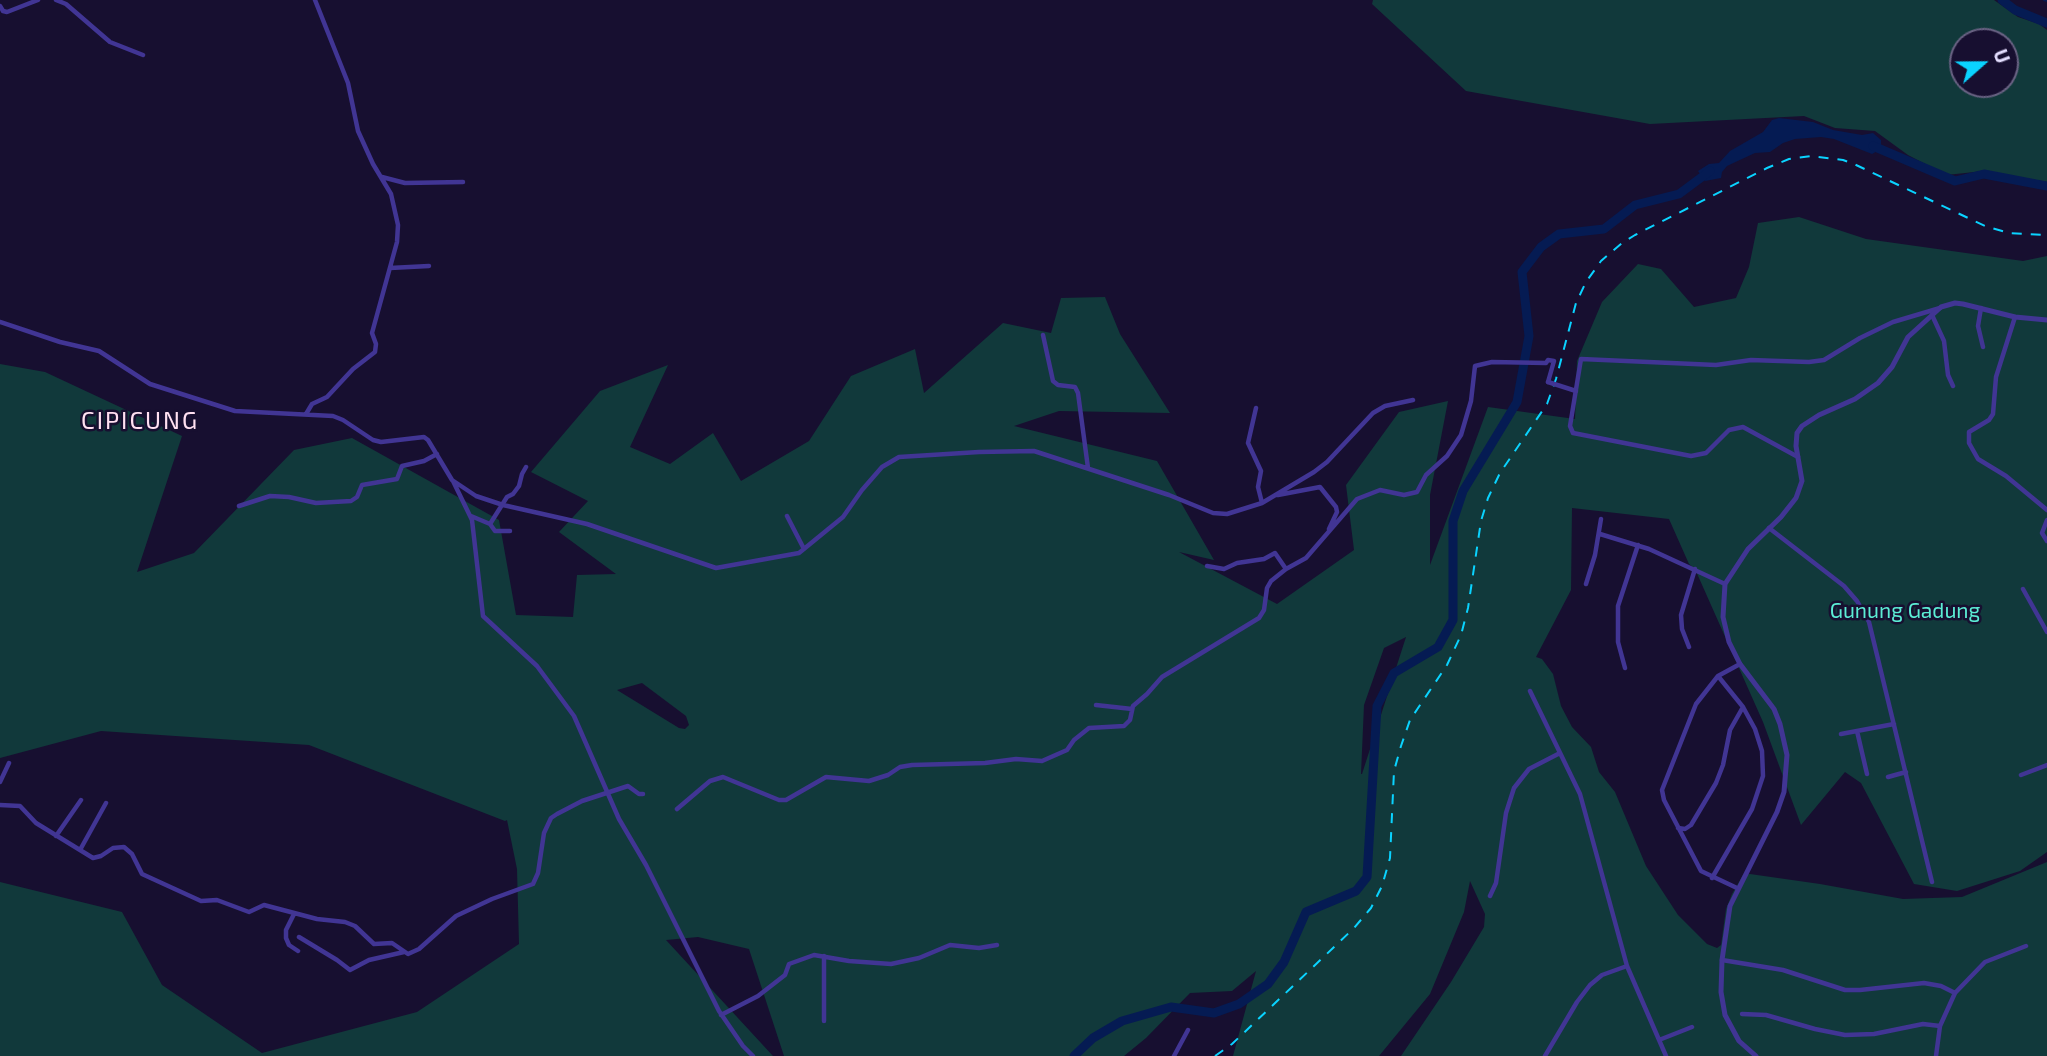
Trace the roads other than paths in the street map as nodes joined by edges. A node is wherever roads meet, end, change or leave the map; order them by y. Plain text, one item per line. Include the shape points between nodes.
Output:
1 (38, 0) edge
2 (56, 0) edge
3 (315, 0) edge
4 (0, 6) edge
5 (143, 55) dead end
6 (381, 177) junction
7 (463, 182) dead end
8 (429, 267) dead end
9 (390, 268) junction
10 (1941, 307) junction
11 (1981, 308) junction
12 (1932, 315) junction
13 (2015, 317) junction
14 (2047, 320) edge
15 (0, 322) edge
16 (1043, 335) dead end
17 (1983, 347) dead end
18 (1953, 386) dead end
19 (1576, 391) junction
20 (1413, 400) dead end
21 (1256, 408) dead end
22 (306, 414) junction
23 (437, 454) junction
24 (1798, 457) junction
25 (526, 467) dead end
26 (1088, 468) junction
27 (452, 480) junction
28 (1274, 496) junction
29 (1262, 503) junction
30 (503, 505) junction
31 (239, 506) dead end
32 (2047, 510) edge
33 (471, 516) junction
34 (787, 516) dead end
35 (1601, 519) dead end
36 (2047, 520) edge
37 (490, 524) junction
38 (1769, 528) junction
39 (510, 531) dead end
40 (1329, 531) junction
41 (1600, 534) junction
42 (2047, 541) edge
43 (1638, 545) junction
44 (804, 549) junction
45 (1208, 566) dead end
46 (1286, 569) junction
47 (1695, 569) junction
48 (1586, 584) dead end
49 (1725, 584) junction
50 (2024, 589) dead end
51 (2047, 632) edge
52 (1689, 647) dead end
53 (1741, 664) junction
54 (1625, 668) dead end
55 (1718, 676) junction
56 (1530, 691) dead end
57 (1096, 705) dead end
58 (1743, 708) junction
59 (1132, 709) junction
60 (1894, 724) junction
61 (1857, 731) junction
62 (1841, 734) dead end
63 (1560, 753) junction
64 (9, 763) dead end
65 (2047, 765) edge
66 (1906, 772) junction
67 (1867, 775) dead end
68 (2021, 775) dead end
69 (1888, 776) dead end
70 (0, 782) edge
71 (608, 792) junction
72 (643, 793) dead end
73 (81, 800) dead end
74 (106, 803) dead end
75 (0, 805) edge
76 (677, 810) dead end
77 (1678, 827) junction
78 (56, 836) junction
79 (80, 850) junction
80 (1712, 878) junction
81 (1931, 882) dead end
82 (1737, 888) junction
83 (1490, 896) dead end
84 (294, 914) junction
85 (299, 937) dead end
86 (997, 945) dead end
87 (2026, 946) dead end
88 (298, 951) dead end
89 (404, 952) junction
90 (824, 956) junction
91 (1722, 960) junction
92 (1627, 966) junction
93 (1955, 993) junction
94 (1742, 1014) dead end
95 (722, 1015) junction
96 (824, 1021) dead end
97 (1940, 1026) junction
98 (1692, 1027) dead end
99 (1188, 1030) dead end
100 (1659, 1040) junction
101 (753, 1056) edge
102 (1174, 1056) edge
103 (1545, 1056) edge
104 (1666, 1056) edge
105 (1756, 1056) edge
106 (1936, 1056) edge

1 - 4 street via 7,12
2 - 5 street via 110,42
3 - 6 street via 348,83 358,131
6 - 7 street via 405,183
6 - 9 street via 398,220
8 - 9 street
9 - 22 street via 372,333 375,352
10 - 11 street via 1955,303
10 - 12 street
10 - 19 street via 1893,322 1824,360 1716,365 1581,359
11 - 13 street
11 - 17 street
12 - 18 street via 1944,341
12 - 24 street via 1908,337 1878,383 1802,426 1796,437
13 - 14 street
13 - 32 street via 1996,377 1993,414 1969,432 1969,443 1978,459
15 - 22 street via 99,351 150,384 235,411
16 - 26 street via 1053,381 1072,386 1078,393
19 - 24 street via 1573,433 1691,456 1706,453 1729,430 1743,427
19 - 40 street, bridge via 1548,382 1554,361 1475,366 1461,435 1426,475 1418,492 1404,495 1380,490 1361,496
20 - 28 street via 1373,413 1328,462
21 - 29 street via 1248,443 1261,471
22 - 23 street via 337,418 381,442 424,437
23 - 27 street
23 - 31 street via 402,466 397,479 362,485 351,501 316,503 270,496
24 - 38 street via 1801,485 1796,498
25 - 30 street via 520,484
26 - 29 street via 1219,514
26 - 44 street via 1034,451 899,457 882,467 843,517
27 - 30 street via 476,496
27 - 33 street
28 - 29 street
28 - 40 street via 1321,487 1337,512
30 - 37 street
30 - 44 street via 587,524 716,568 794,555
33 - 37 street
33 - 71 street via 483,616 529,657 564,701
34 - 44 street
35 - 41 street
36 - 42 street via 2042,533
37 - 39 street via 495,531
38 - 49 street via 1748,549
38 - 60 street via 1844,586 1863,611 1873,634
40 - 46 street via 1308,556
41 - 43 street
41 - 48 street
43 - 47 street
43 - 54 street via 1618,606
45 - 46 street via 1224,569 1275,553
46 - 59 street via 1269,584 1259,618 1162,677
47 - 49 street
47 - 52 street via 1681,615
49 - 53 street via 1725,630
50 - 51 street
53 - 55 street
53 - 82 street via 1774,709 1785,742 1787,773 1777,812
55 - 58 street
55 - 77 street via 1696,704 1663,788
56 - 63 street
57 - 59 street
58 - 77 street via 1730,730 1716,783 1690,827
58 - 80 street via 1759,739 1763,776 1752,809
59 - 76 street via 1124,726 1088,727 1067,750 1044,760 912,765 869,781 826,777 786,800 723,777 710,780
60 - 61 street
60 - 66 street
61 - 62 street
61 - 67 street
63 - 83 street via 1529,769 1514,788
63 - 92 street via 1580,794
64 - 70 street
65 - 68 street
66 - 69 street
66 - 81 street
71 - 72 street via 630,786
71 - 89 street via 551,818 533,884 459,915 415,952
71 - 95 street
73 - 78 street
74 - 79 street
75 - 78 street via 20,806
77 - 80 street via 1698,867
78 - 79 street
79 - 84 street via 93,858 124,847 142,874 201,901 217,900 249,912 264,905
80 - 82 street
82 - 91 street via 1727,917
84 - 88 street via 286,938
84 - 89 street via 349,922 374,944 389,943
85 - 89 street via 350,970
86 - 90 street via 950,945 891,964
87 - 93 street via 1985,962
90 - 95 street via 789,964 785,975 758,996
90 - 96 street
91 - 93 street via 1783,970 1845,990 1924,984
91 - 105 street via 1725,1015 1739,1041
92 - 100 street
92 - 103 street via 1590,985
93 - 97 street
94 - 97 street via 1766,1015 1845,1035 1923,1024
95 - 101 street
97 - 106 street
98 - 100 street
99 - 102 street
100 - 104 street

